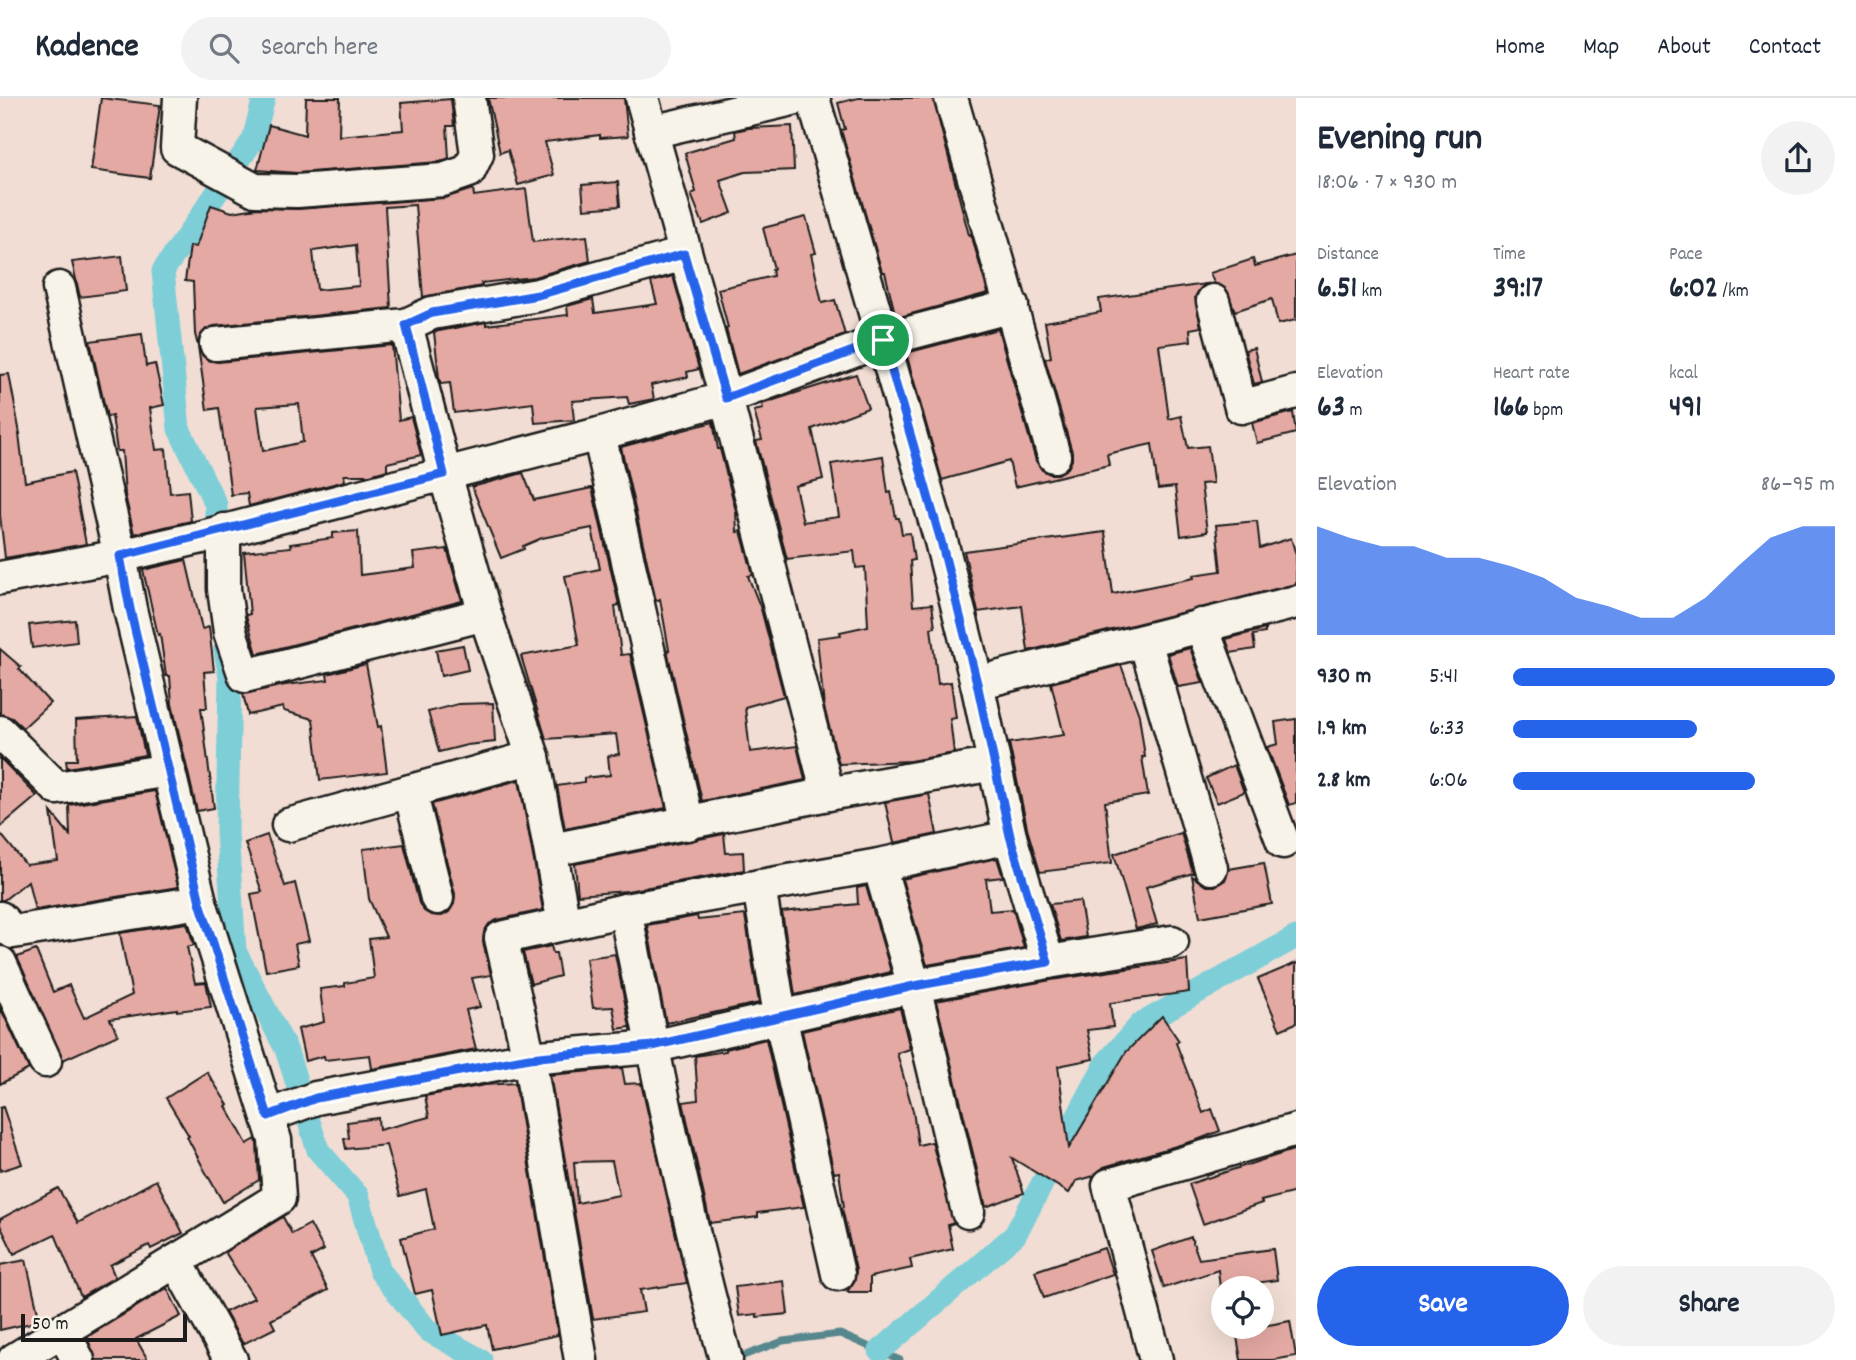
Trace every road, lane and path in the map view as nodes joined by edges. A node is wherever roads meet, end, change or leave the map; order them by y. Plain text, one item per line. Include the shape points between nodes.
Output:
1 (180, 98) edge
2 (469, 98) edge
3 (642, 98) edge
4 (797, 98) edge
5 (813, 98) edge
6 (950, 98) edge
7 (652, 132) junction
8 (684, 254) junction
9 (59, 288) dead end
10 (1213, 301) dead end
11 (1012, 306) junction
12 (406, 325) junction
13 (883, 340) junction
14 (216, 344) dead end
15 (1296, 392) edge
16 (726, 398) junction
17 (599, 434) junction
18 (1055, 456) dead end
19 (444, 474) junction
20 (215, 533) junction
21 (120, 556) junction
22 (0, 578) edge
23 (1296, 602) edge
24 (485, 614) junction
25 (1201, 625) junction
26 (1145, 641) junction
27 (977, 683) junction
28 (0, 732) edge
29 (533, 757) junction
30 (994, 764) junction
31 (169, 770) junction
32 (410, 791) junction
33 (828, 794) junction
34 (688, 824) junction
35 (288, 825) dead end
36 (1010, 836) junction
37 (1283, 842) dead end
38 (552, 850) junction
39 (879, 865) junction
40 (1211, 868) dead end
41 (759, 886) junction
42 (437, 898) dead end
43 (200, 902) junction
44 (625, 910) junction
45 (564, 924) junction
46 (4, 932) edge
47 (1172, 942) dead end
48 (1048, 962) junction
49 (0, 963) edge
50 (914, 986) junction
51 (780, 1016) junction
52 (652, 1046) junction
53 (529, 1058) junction
54 (45, 1061) dead end
55 (268, 1116) junction
56 (1296, 1130) edge
57 (968, 1212) dead end
58 (176, 1261) junction
59 (838, 1274) dead end
60 (62, 1330) junction
61 (14, 1360) edge
62 (78, 1360) edge
63 (231, 1360) edge
64 (581, 1360) edge
65 (726, 1360) edge
66 (1156, 1360) edge

1 - 2 street via 177,148 255,190 298,191 443,180 469,171 477,154
3 - 7 street
4 - 7 street
5 - 13 street
6 - 11 street
7 - 8 street
8 - 12 street via 538,295 432,313
8 - 16 street
9 - 21 street
10 - 15 street via 1241,407
11 - 13 street
11 - 18 street
12 - 14 street
12 - 19 street
13 - 16 street
13 - 27 street
16 - 17 street
16 - 33 street
17 - 19 street
17 - 34 street
19 - 20 street
19 - 24 street
20 - 21 street
20 - 24 street via 230,632 245,676
21 - 22 street
21 - 31 street
23 - 25 street
24 - 29 street
25 - 26 street
25 - 37 street
26 - 27 street
26 - 40 street
27 - 30 street
28 - 31 street via 57,789
29 - 32 street
29 - 38 street
30 - 33 street
30 - 36 street
31 - 43 street
32 - 35 street
32 - 42 street
33 - 34 street
34 - 38 street
36 - 39 street
36 - 48 street
38 - 45 street
39 - 41 street
39 - 50 street
41 - 44 street
41 - 51 street
43 - 46 street
43 - 55 street
44 - 45 street
44 - 52 street
45 - 53 street via 501,937
47 - 48 street
48 - 50 street
49 - 54 street
50 - 51 street
50 - 57 street
51 - 52 street
51 - 59 street
52 - 53 street
52 - 65 street
53 - 55 street via 316,1098
53 - 64 street
55 - 58 street via 275,1140 279,1198
56 - 66 street via 1109,1185
58 - 60 street
58 - 63 street
60 - 61 street
60 - 62 street

